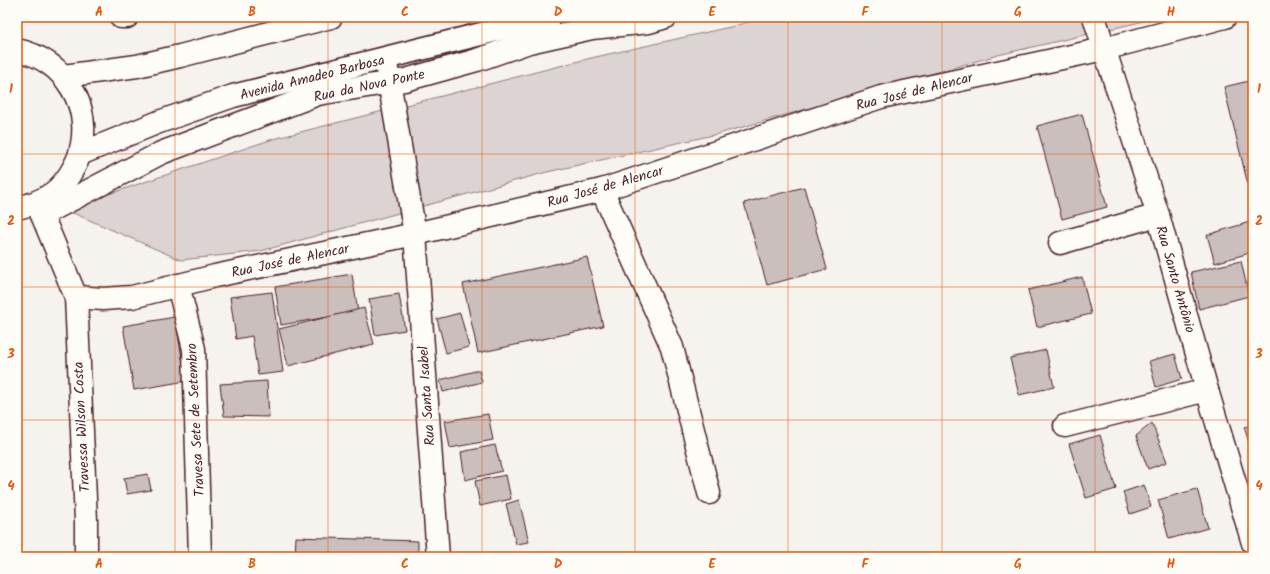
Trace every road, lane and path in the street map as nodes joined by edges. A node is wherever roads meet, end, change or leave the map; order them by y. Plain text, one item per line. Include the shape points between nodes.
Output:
1 (121, 17) edge
2 (127, 17) edge
3 (331, 17) edge
4 (549, 17) edge
5 (666, 17) edge
6 (1094, 17) edge
7 (1225, 17) edge
8 (1104, 49) junction
9 (17, 50) edge
10 (385, 58) junction
11 (64, 76) junction
12 (388, 83) junction
13 (80, 154) junction
14 (602, 190) junction
15 (32, 209) edge
16 (1158, 215) junction
17 (415, 234) junction
18 (1060, 243) dead end
19 (178, 285) junction
20 (76, 297) junction
21 (1207, 390) junction
22 (1066, 426) dead end
23 (709, 493) dead end
24 (1253, 542) edge
25 (1253, 553) edge
26 (86, 557) edge
27 (200, 557) edge
28 (438, 557) edge
29 (1242, 557) edge

1 - 2 street
3 - 11 street via 137,66
4 - 10 street, Avenida Amadeo Barbosa
5 - 12 street, Rua da Nova Ponte via 649,22 592,28 529,42 477,60
6 - 8 street, Rua Santo Antônio
7 - 8 street, Rua José de Alencar
8 - 14 street, Rua José de Alencar via 882,97
8 - 16 street, Rua Santo Antônio
9 - 11 street via 29,52 48,62
10 - 12 street, Rua Santa Isabel
10 - 13 street, Avenida Amadeo Barbosa via 233,96
11 - 13 street via 78,100 84,127
12 - 15 street, Rua da Nova Ponte via 318,94 161,153
12 - 17 street, Rua Santa Isabel
13 - 15 street via 68,178 54,193
14 - 17 street, Rua José de Alencar
14 - 23 street via 672,347
15 - 20 street
16 - 18 street
16 - 21 street, Rua Santo Antônio
17 - 19 street, Rua José de Alencar
17 - 28 street, Rua Santa Isabel
19 - 20 street, Rua José de Alencar via 132,297
19 - 27 street, Travesa Sete de Setembro via 194,349
20 - 26 street, Travessa Wilson Costa
21 - 22 street
21 - 24 street, Rua Santo Antônio
25 - 29 street

